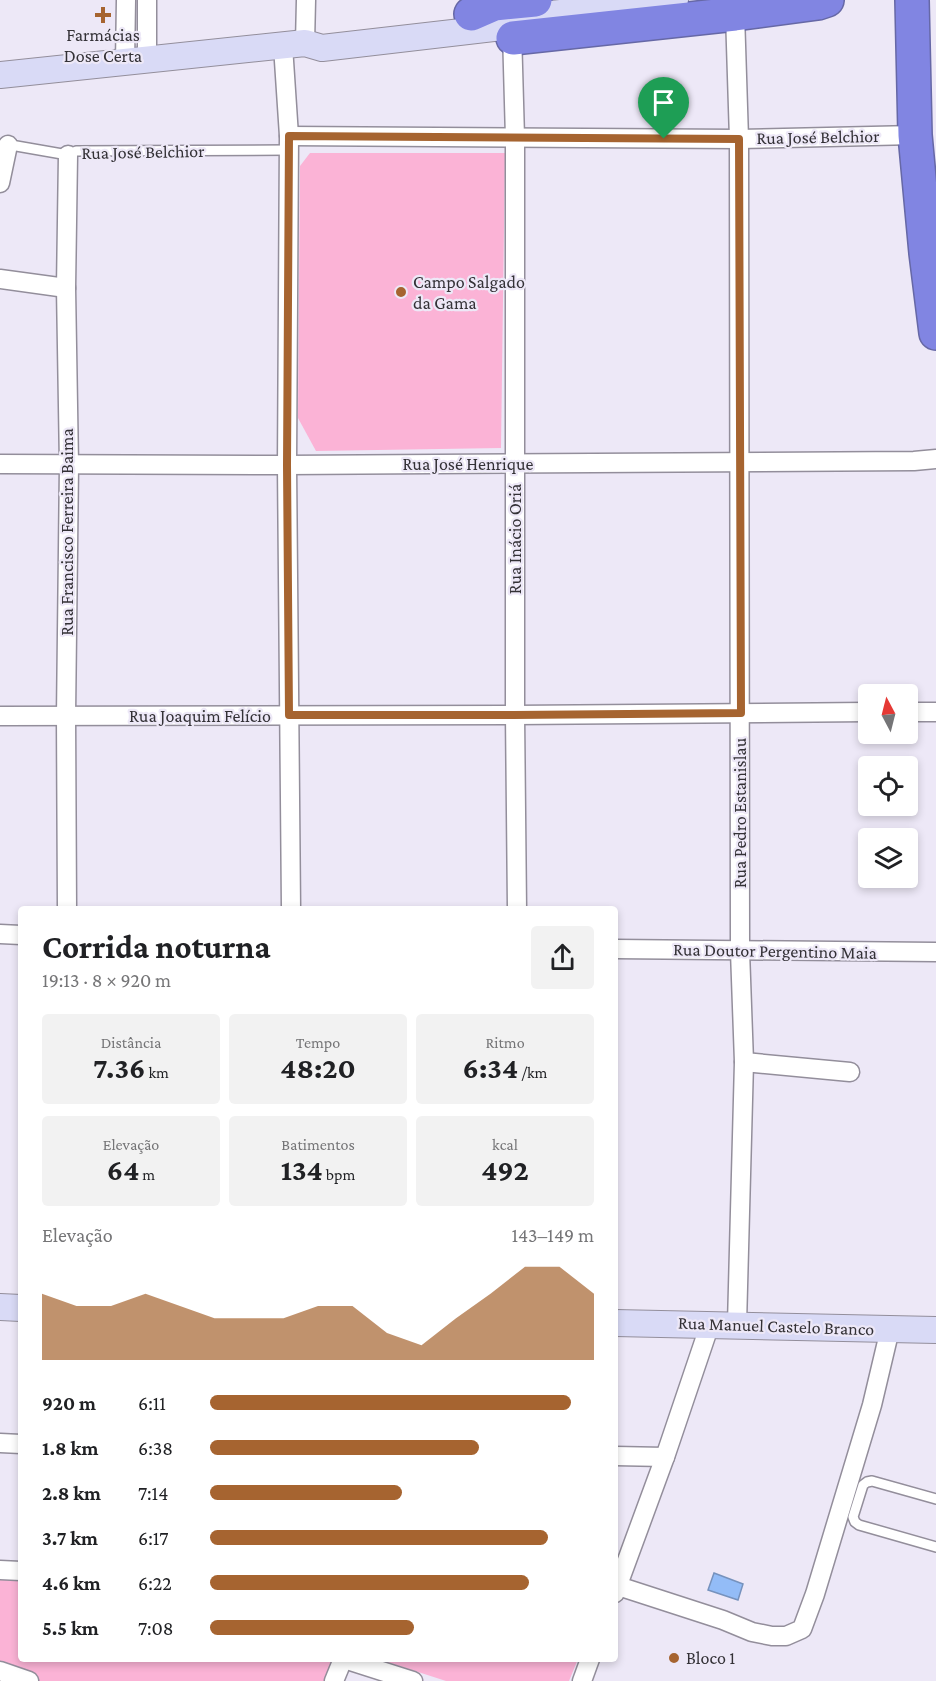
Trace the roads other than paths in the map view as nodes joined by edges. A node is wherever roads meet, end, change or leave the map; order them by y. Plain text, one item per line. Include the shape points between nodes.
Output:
1 (126, 0) edge
2 (147, 0) edge
3 (306, 0) edge
4 (675, 0) edge
5 (827, 0) edge
6 (912, 0) edge
7 (471, 7) edge
8 (735, 14) junction
9 (521, 20) edge
10 (294, 45) junction
11 (136, 62) junction
12 (0, 75) edge
13 (915, 135) junction
14 (515, 138) junction
15 (739, 139) junction
16 (288, 143) junction
17 (4, 144) edge
18 (68, 155) junction
19 (0, 183) edge
20 (0, 279) edge
21 (66, 288) junction
22 (936, 333) edge
23 (936, 459) edge
24 (740, 462) junction
25 (516, 463) junction
26 (0, 464) edge
27 (69, 465) junction
28 (287, 465) junction
29 (858, 712) edge
30 (918, 712) edge
31 (936, 712) edge
32 (741, 713) junction
33 (289, 715) junction
34 (514, 715) junction
35 (0, 716) edge
36 (66, 716) junction
37 (67, 906) edge
38 (291, 906) edge
39 (516, 906) edge
40 (0, 934) edge
41 (18, 934) edge
42 (618, 949) edge
43 (740, 951) junction
44 (936, 952) edge
45 (744, 1062) junction
46 (850, 1072) dead end
47 (0, 1307) edge
48 (18, 1308) edge
49 (618, 1323) edge
50 (710, 1324) junction
51 (737, 1324) junction
52 (890, 1329) junction
53 (936, 1330) edge
54 (0, 1443) edge
55 (18, 1444) edge
56 (618, 1456) edge
57 (665, 1457) junction
58 (936, 1499) edge
59 (936, 1547) edge
60 (0, 1570) edge
61 (18, 1571) edge
62 (618, 1583) edge
63 (618, 1589) edge
64 (342, 1662) edge
65 (353, 1662) edge
66 (589, 1662) edge
67 (0, 1671) edge
68 (29, 1681) edge
69 (334, 1681) edge
70 (413, 1681) edge
71 (582, 1681) edge

1 - 11 street
2 - 11 street
3 - 10 street
4 - 9 main road
5 - 8 highway
6 - 13 highway
7 - 9 highway via 494,4
7 - 10 main road via 321,32
8 - 9 highway
8 - 15 street, Rua Pedro Estanislau
9 - 10 main road via 322,48
9 - 14 street, Rua Inácio Oriá
10 - 11 main road
10 - 16 street
11 - 12 main road
13 - 15 street, Rua José Belchior
13 - 22 highway
14 - 15 street, Rua José Belchior
14 - 16 street, Rua José Belchior
14 - 25 street, Rua Inácio Oriá
15 - 24 street, Rua Pedro Estanislau
16 - 18 lane, Rua José Belchior via 76,151
16 - 28 street
17 - 18 lane, Rua José Belchior
17 - 19 street
18 - 21 street, Rua Francisco Ferreira Baima
20 - 21 street
21 - 27 street, Rua Francisco Ferreira Baima
23 - 24 street, Rua José Henrique
24 - 25 street, Rua José Henrique
24 - 32 street, Rua Pedro Estanislau
25 - 28 street, Rua José Henrique
25 - 34 street, Rua Inácio Oriá
26 - 27 street, Rua José Henrique
27 - 28 street, Rua José Henrique
27 - 36 street, Rua Francisco Ferreira Baima
28 - 33 street
29 - 32 street, Rua Joaquim Felício
30 - 31 street
32 - 34 street, Rua Joaquim Felício
32 - 43 street, Rua Pedro Estanislau
33 - 34 street, Rua Joaquim Felício
33 - 36 street, Rua Joaquim Felício
33 - 38 street
34 - 39 street, Rua Inácio Oriá
35 - 36 street, Rua Joaquim Felício
36 - 37 street, Rua Francisco Ferreira Baima
40 - 41 street
42 - 43 street, Rua Doutor Pergentino Maia
43 - 44 street, Rua Doutor Pergentino Maia
43 - 45 street, Rua Pedro Estanislau
45 - 46 street
45 - 51 street, Rua Pedro Estanislau
47 - 48 main road
49 - 50 main road, Rua Manuel Castelo Branco
50 - 51 main road, Rua Manuel Castelo Branco
50 - 57 street
51 - 52 main road, Rua Manuel Castelo Branco
52 - 53 main road, Rua Manuel Castelo Branco
52 - 63 street via 872,1405 802,1629 786,1636 752,1632
54 - 55 street
56 - 57 street
57 - 62 street
58 - 59 lane via 867,1482 853,1517 859,1525
60 - 61 street
64 - 69 street
65 - 70 street
66 - 71 street
67 - 68 street

